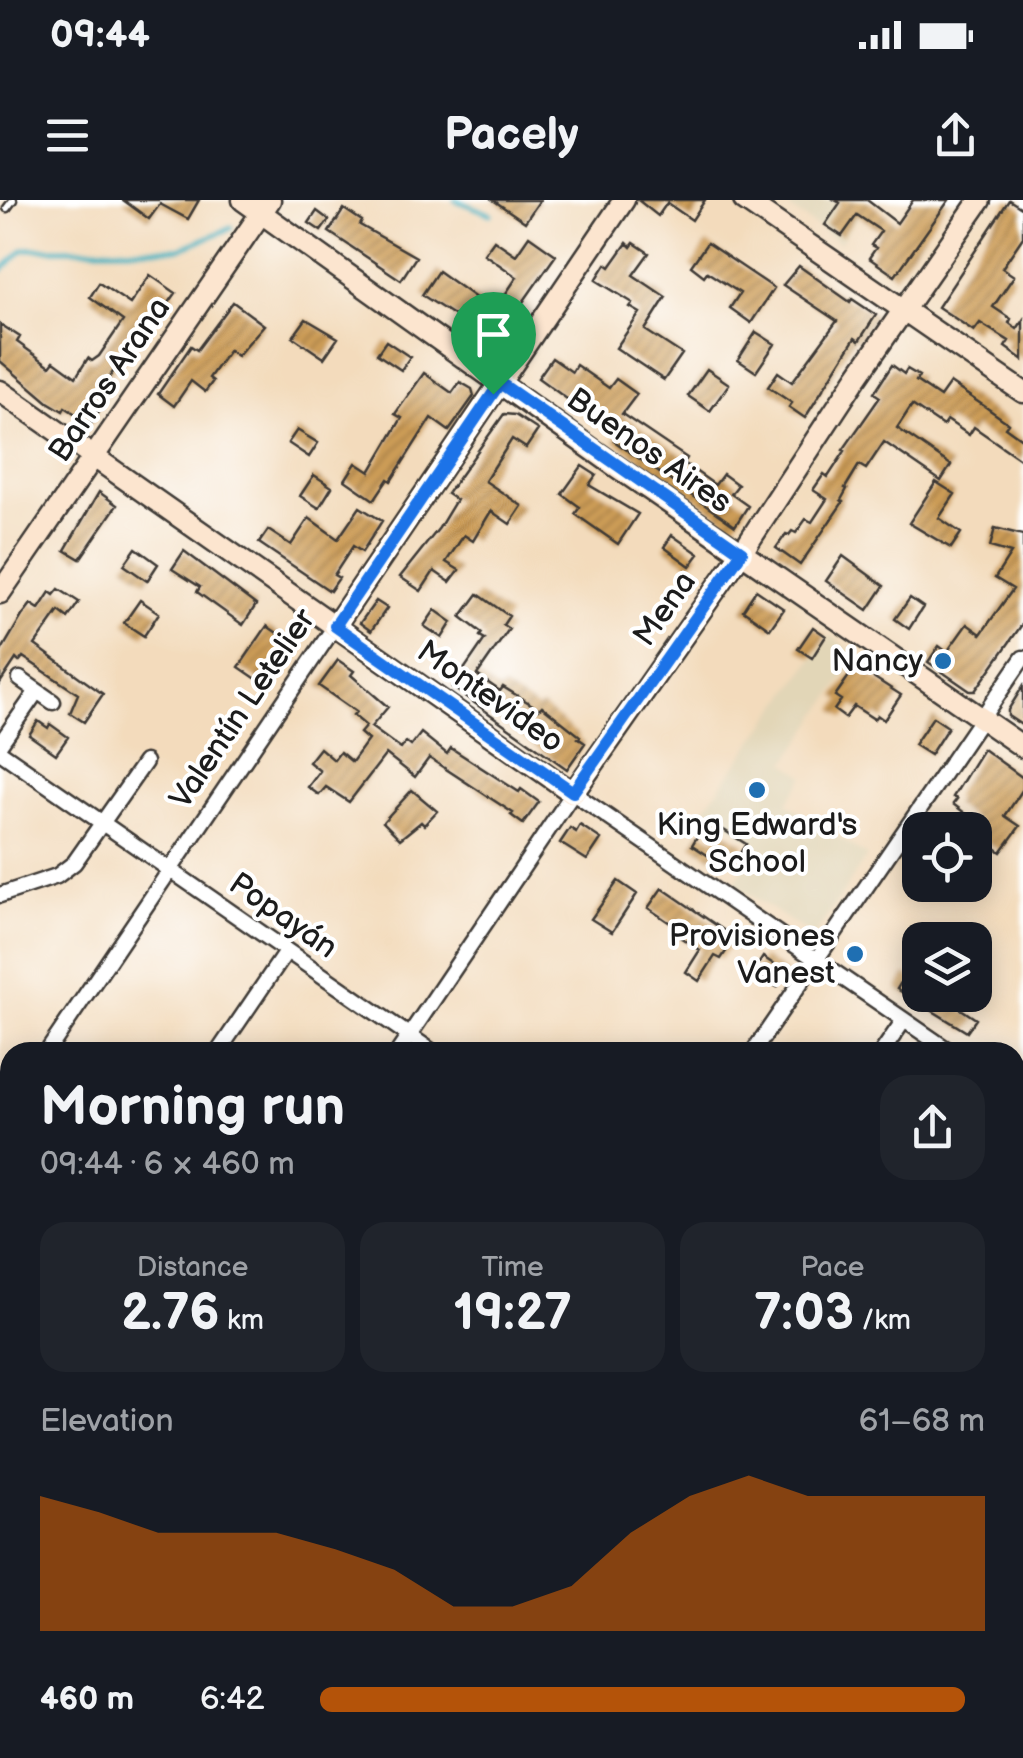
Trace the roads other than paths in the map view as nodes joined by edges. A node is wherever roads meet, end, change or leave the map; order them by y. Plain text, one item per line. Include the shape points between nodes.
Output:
1 (14, 200) edge
2 (243, 200) edge
3 (624, 200) edge
4 (744, 200) edge
5 (980, 200) edge
6 (266, 206) edge
7 (7, 208) dead end
8 (903, 310) junction
9 (500, 383) junction
10 (0, 391) edge
11 (1023, 392) edge
12 (94, 459) junction
13 (742, 552) junction
14 (0, 594) edge
15 (335, 626) junction
16 (1023, 658) edge
17 (20, 680) dead end
18 (37, 691) junction
19 (52, 702) dead end
20 (982, 718) junction
21 (0, 744) edge
22 (1023, 747) edge
23 (0, 752) edge
24 (145, 762) dead end
25 (573, 792) junction
26 (102, 824) junction
27 (170, 870) junction
28 (0, 896) edge
29 (286, 952) junction
30 (818, 960) junction
31 (904, 1020) junction
32 (408, 1036) junction
33 (54, 1042) edge
34 (225, 1042) edge
35 (404, 1042) edge
36 (417, 1042) edge
37 (760, 1042) edge
38 (889, 1042) edge
39 (936, 1042) edge

1 - 7 lane
2 - 6 street, Buenos Aires
3 - 9 street, Valentín Letelier
4 - 8 street
5 - 8 street, Mena
6 - 9 street, Buenos Aires
6 - 12 street, Barros Arana
8 - 11 street
8 - 13 street, Mena
9 - 13 street, Buenos Aires
9 - 15 street, Valentín Letelier
10 - 12 street, Montevideo
12 - 14 street, Barros Arana
12 - 15 street, Montevideo
13 - 20 street, Buenos Aires
13 - 25 street, Mena
15 - 25 street, Montevideo
15 - 27 street, Valentín Letelier
16 - 20 street
17 - 18 street
18 - 19 street
18 - 21 street
20 - 22 street, Buenos Aires
20 - 30 street
23 - 26 street, Popayán
24 - 26 street
25 - 30 street, Montevideo
25 - 32 street, Mena
26 - 27 street, Popayán
26 - 28 street via 57,876
27 - 29 street, Popayán
27 - 33 street, Valentín Letelier
29 - 32 street, Popayán
29 - 34 street
30 - 31 street, Montevideo
30 - 37 street
31 - 38 street
31 - 39 street, Montevideo
32 - 35 street, Mena
32 - 36 street, Popayán

